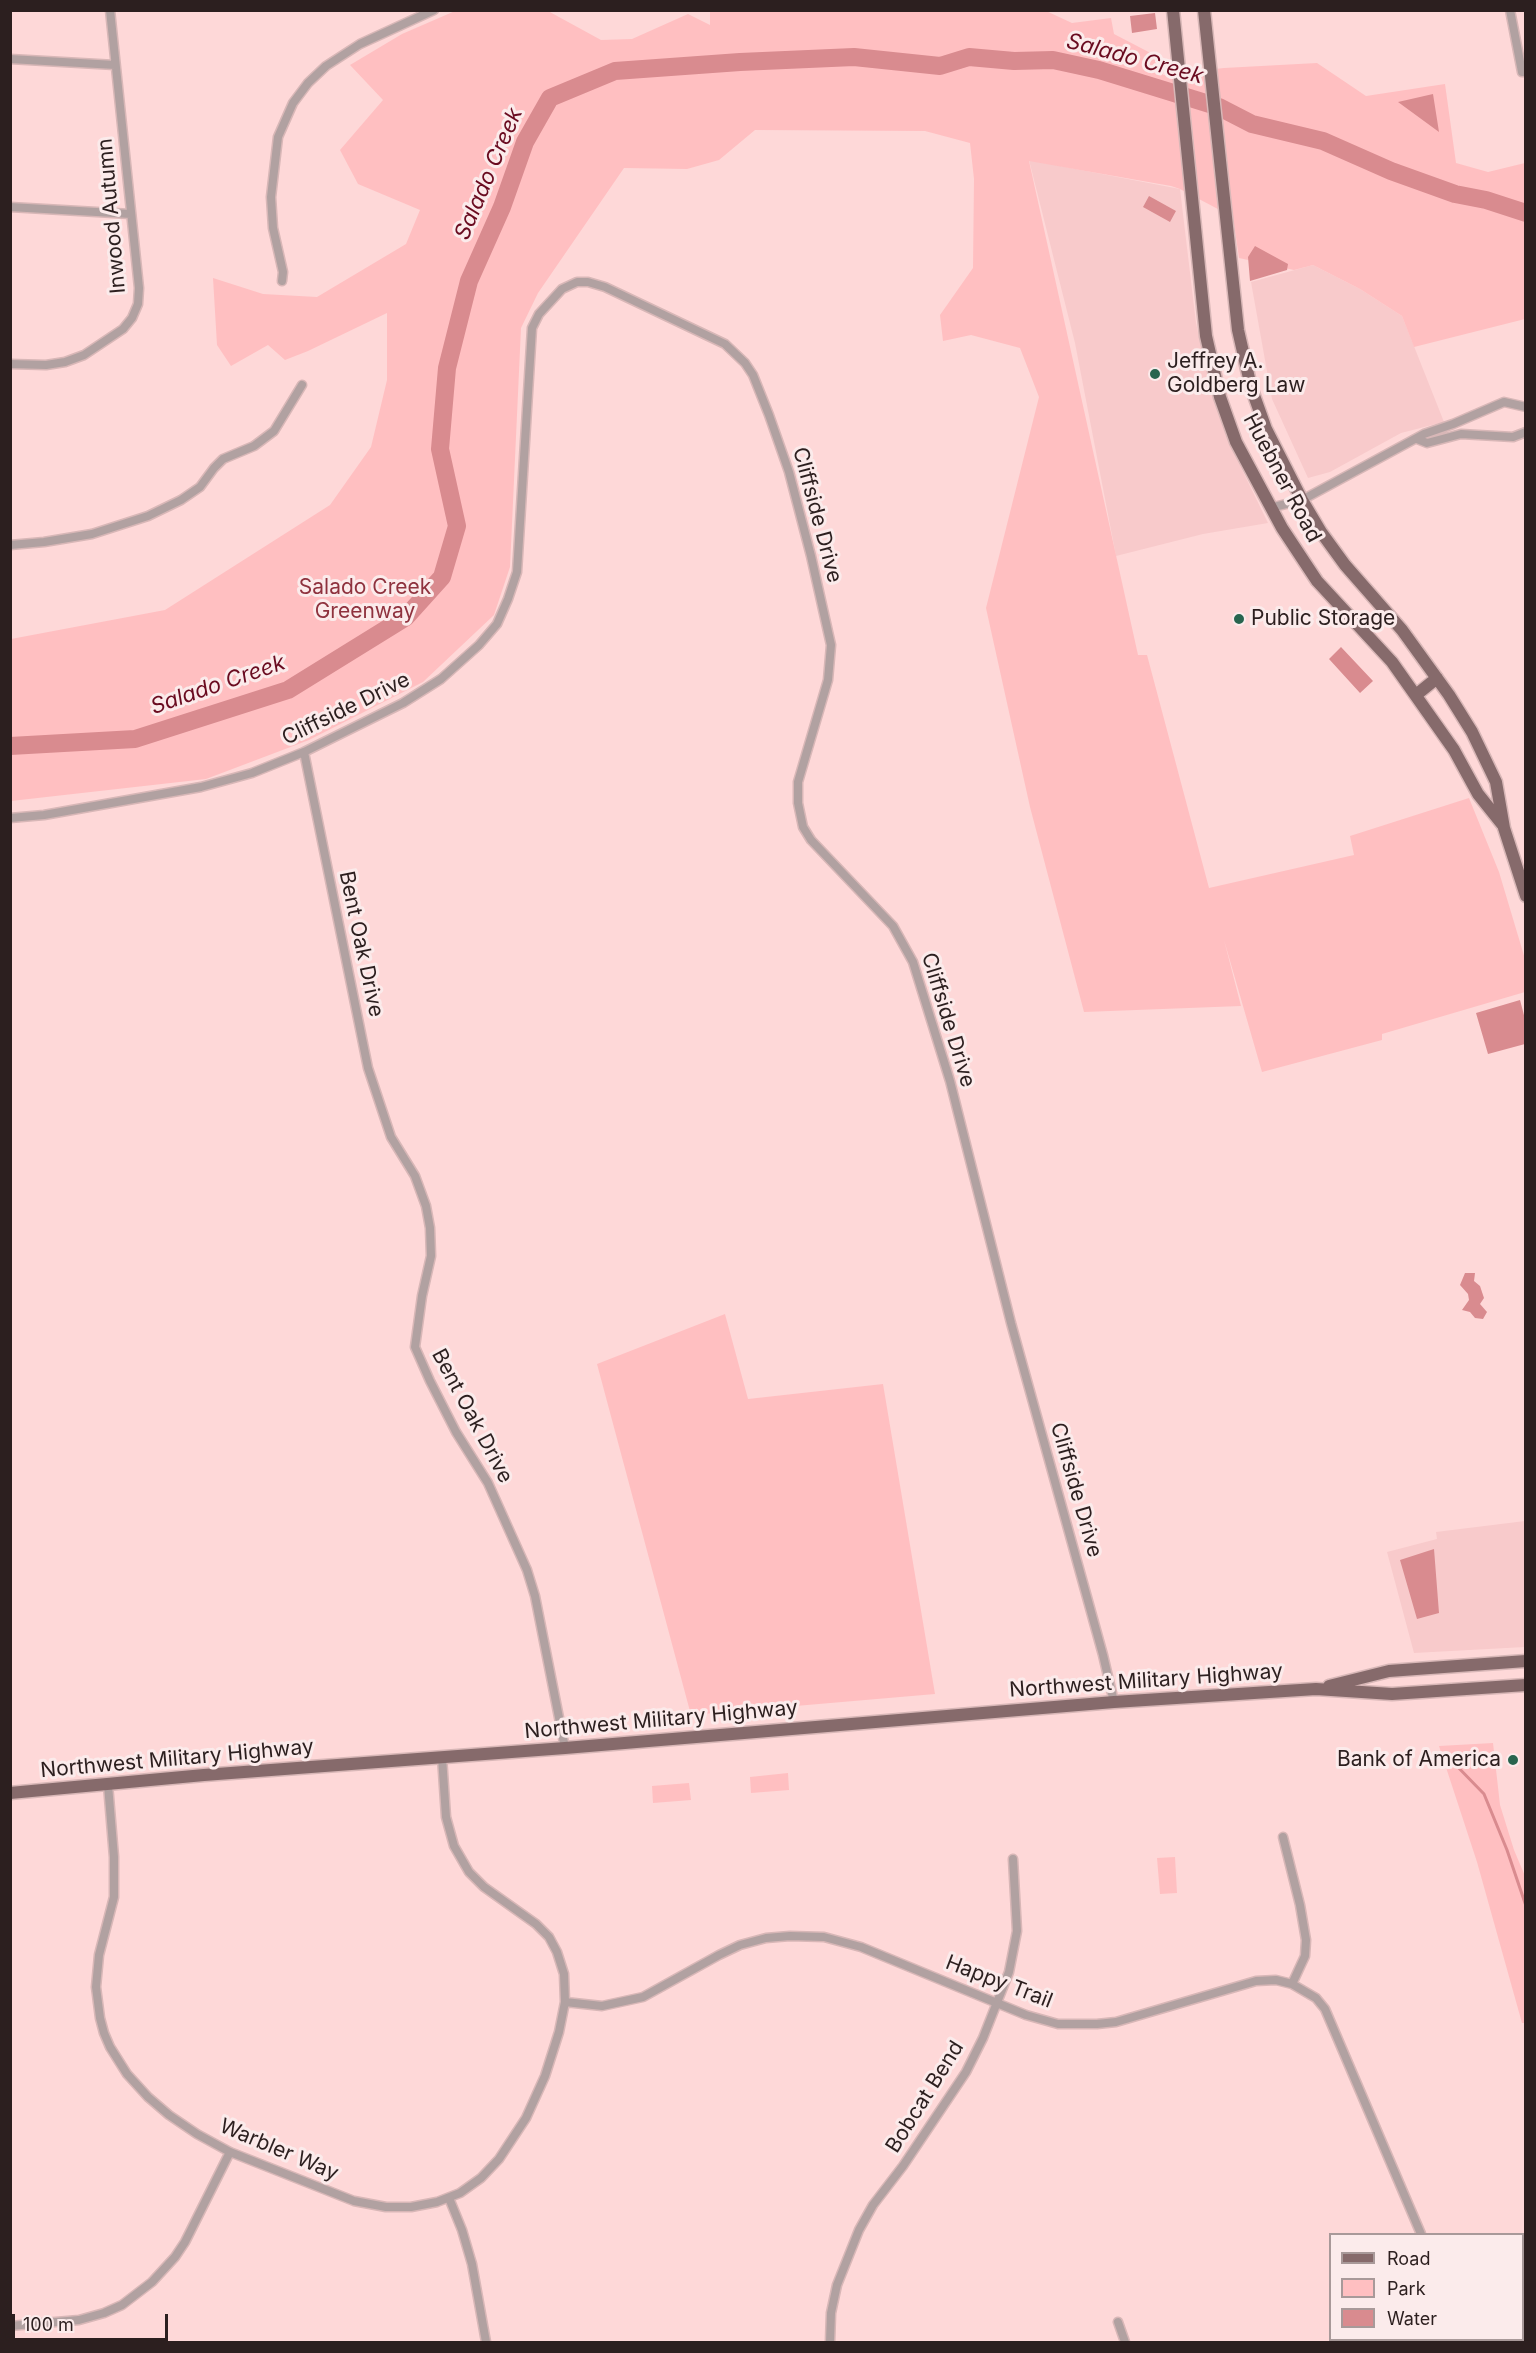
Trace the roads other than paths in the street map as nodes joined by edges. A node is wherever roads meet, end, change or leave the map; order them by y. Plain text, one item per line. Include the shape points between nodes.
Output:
1 (110, 10) edge
2 (1173, 10) edge
3 (1204, 10) edge
4 (1510, 10) edge
5 (432, 11) edge
6 (10, 59) edge
7 (115, 65) junction
8 (1524, 72) edge
9 (10, 207) edge
10 (131, 214) junction
11 (282, 281) dead end
12 (10, 364) edge
13 (302, 385) dead end
14 (1526, 407) edge
15 (1526, 432) edge
16 (1417, 439) junction
17 (1302, 500) junction
18 (1270, 508) junction
19 (10, 544) edge
20 (1437, 678) junction
21 (1416, 695) junction
22 (304, 752) junction
23 (10, 818) edge
24 (1504, 828) junction
25 (1526, 896) edge
26 (1526, 1661) edge
27 (1526, 1685) edge
28 (1316, 1689) junction
29 (1114, 1702) junction
30 (565, 1748) junction
31 (442, 1757) junction
32 (108, 1785) junction
33 (10, 1793) edge
34 (1283, 1837) dead end
35 (1013, 1859) dead end
36 (1292, 1984) junction
37 (565, 2002) junction
38 (996, 2003) junction
39 (230, 2152) junction
40 (449, 2198) junction
41 (1420, 2233) edge
42 (1118, 2322) dead end
43 (10, 2326) edge
44 (486, 2343) edge
45 (830, 2343) edge
46 (1125, 2343) edge

1 - 7 street, Inwood Autumn
2 - 18 main road, Huebner Road via 1206,336 1236,442
3 - 17 main road, Huebner Road via 1238,330 1251,387 1266,429
4 - 8 street
5 - 11 street via 360,44 326,66 293,103 278,137 271,197 273,228 284,272
6 - 7 street
7 - 10 street, Inwood Autumn
9 - 10 street
10 - 12 street, Inwood Autumn via 139,288 132,318 123,329 74,359 46,365
13 - 19 street via 274,431 254,446 223,459 200,487 181,500 92,534
14 - 16 street via 1504,402
15 - 16 street via 1513,437 1461,434 1427,443
16 - 17 street
17 - 18 street
17 - 20 main road, Huebner Road via 1345,565 1402,630
18 - 21 main road, Huebner Road via 1317,581 1392,662
20 - 21 main road
20 - 24 main road, Huebner Road via 1472,732 1496,782
21 - 24 main road, Huebner Road via 1454,750 1478,795
22 - 23 street, Cliffside Drive via 252,774 201,787
22 - 29 street, Cliffside Drive via 420,693 464,660 497,624 517,572 532,328 561,289 577,282 605,287 725,344 745,363 770,415 789,472 831,645 828,680 798,782 803,827 893,926 914,962 950,1080
22 - 30 street, Bent Oak Drive via 368,1068 391,1137 415,1176 426,1206 431,1256 415,1347 456,1432 488,1483 527,1570
24 - 25 main road, Huebner Road
26 - 28 main road, Northwest Military Highway via 1389,1671
27 - 28 main road, Northwest Military Highway via 1392,1694
28 - 29 main road, Northwest Military Highway
29 - 30 main road, Northwest Military Highway
30 - 31 main road, Northwest Military Highway
31 - 32 main road, Northwest Military Highway
31 - 37 street, Warbler Way via 446,1817 454,1846 469,1872 484,1887 549,1938 564,1974
32 - 33 main road, Northwest Military Highway
32 - 39 street, Warbler Way via 114,1897 99,1955 96,1987 104,2033 118,2061 148,2097 197,2134
34 - 36 street via 1306,1940 1305,1956
35 - 38 street, Bobcat Bend via 1016,1945
36 - 38 street, Happy Trail via 1256,1981 1116,2022 1097,2024 1058,2024
36 - 41 street, Happy Trail via 1316,1998 1325,2009
37 - 38 street, Happy Trail via 602,2006 633,2000 740,1945 766,1938 807,1936 861,1947
37 - 40 street, Warbler Way via 545,2076 526,2118 490,2169
38 - 45 street, Bobcat Bend via 966,2072 859,2230 837,2285
39 - 40 street, Warbler Way via 354,2200 386,2207 424,2205
39 - 43 street via 185,2242 152,2282 122,2305 104,2313 79,2320
40 - 44 street via 472,2264
42 - 46 street

